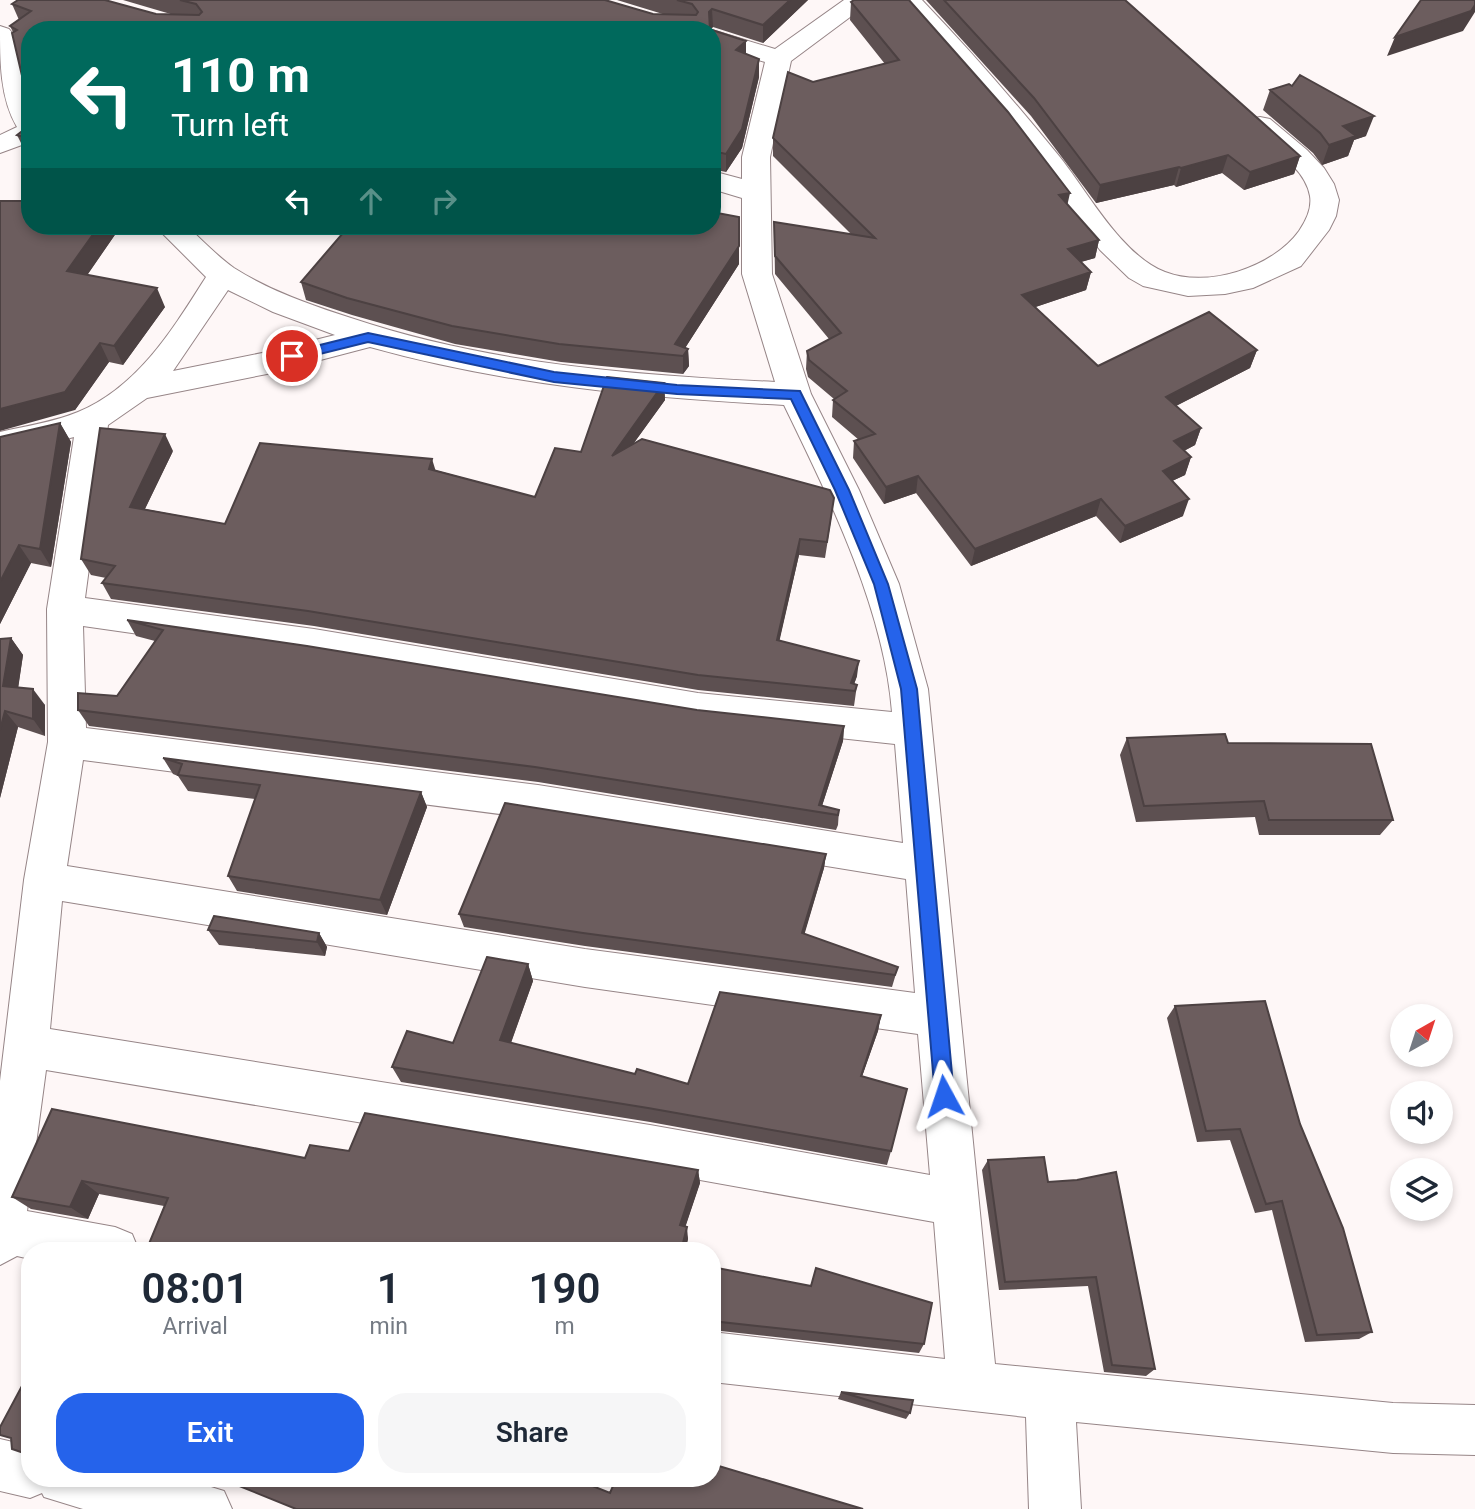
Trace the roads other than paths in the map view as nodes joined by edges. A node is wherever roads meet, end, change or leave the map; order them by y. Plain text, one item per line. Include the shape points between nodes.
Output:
1 (860, 0) edge
2 (908, 0) edge
3 (0, 34) edge
4 (721, 41) edge
5 (779, 58) junction
6 (1242, 109) edge
7 (21, 114) edge
8 (21, 136) edge
9 (0, 145) edge
10 (721, 183) edge
11 (758, 193) junction
12 (179, 235) edge
13 (223, 274) junction
14 (368, 337) junction
15 (143, 388) junction
16 (795, 394) junction
17 (93, 418) junction
18 (0, 444) edge
19 (65, 609) junction
20 (911, 730) junction
21 (67, 741) junction
22 (924, 864) junction
23 (44, 880) junction
24 (937, 1016) junction
25 (27, 1046) junction
26 (954, 1202) junction
27 (1, 1236) edge
28 (47, 1242) edge
29 (721, 1358) edge
30 (972, 1387) junction
31 (1050, 1395) junction
32 (1475, 1430) edge
33 (0, 1465) edge
34 (21, 1470) edge
35 (100, 1487) edge
36 (206, 1509) edge
37 (1055, 1509) edge

1 - 5 street
2 - 6 street via 972,68 1120,255 1154,279 1211,285 1251,280 1294,257 1320,222 1325,198 1318,179
3 - 7 street
4 - 5 street
5 - 11 street via 755,157
8 - 9 street
10 - 11 street
11 - 16 street via 757,274
12 - 13 street
13 - 14 street via 281,304
13 - 15 street
14 - 15 street
14 - 16 street via 554,377
15 - 17 street
16 - 20 street via 881,584 909,689
17 - 18 street
17 - 19 street
19 - 20 street via 314,644 698,708
19 - 21 street
20 - 22 street
21 - 22 street via 538,802
21 - 23 street
22 - 24 street
23 - 24 street via 585,968
23 - 25 street
24 - 26 street
25 - 26 street
25 - 27 street
26 - 30 street
27 - 28 street
29 - 30 street
30 - 31 street
31 - 32 street via 1393,1428
31 - 37 street
33 - 34 street
35 - 36 street

